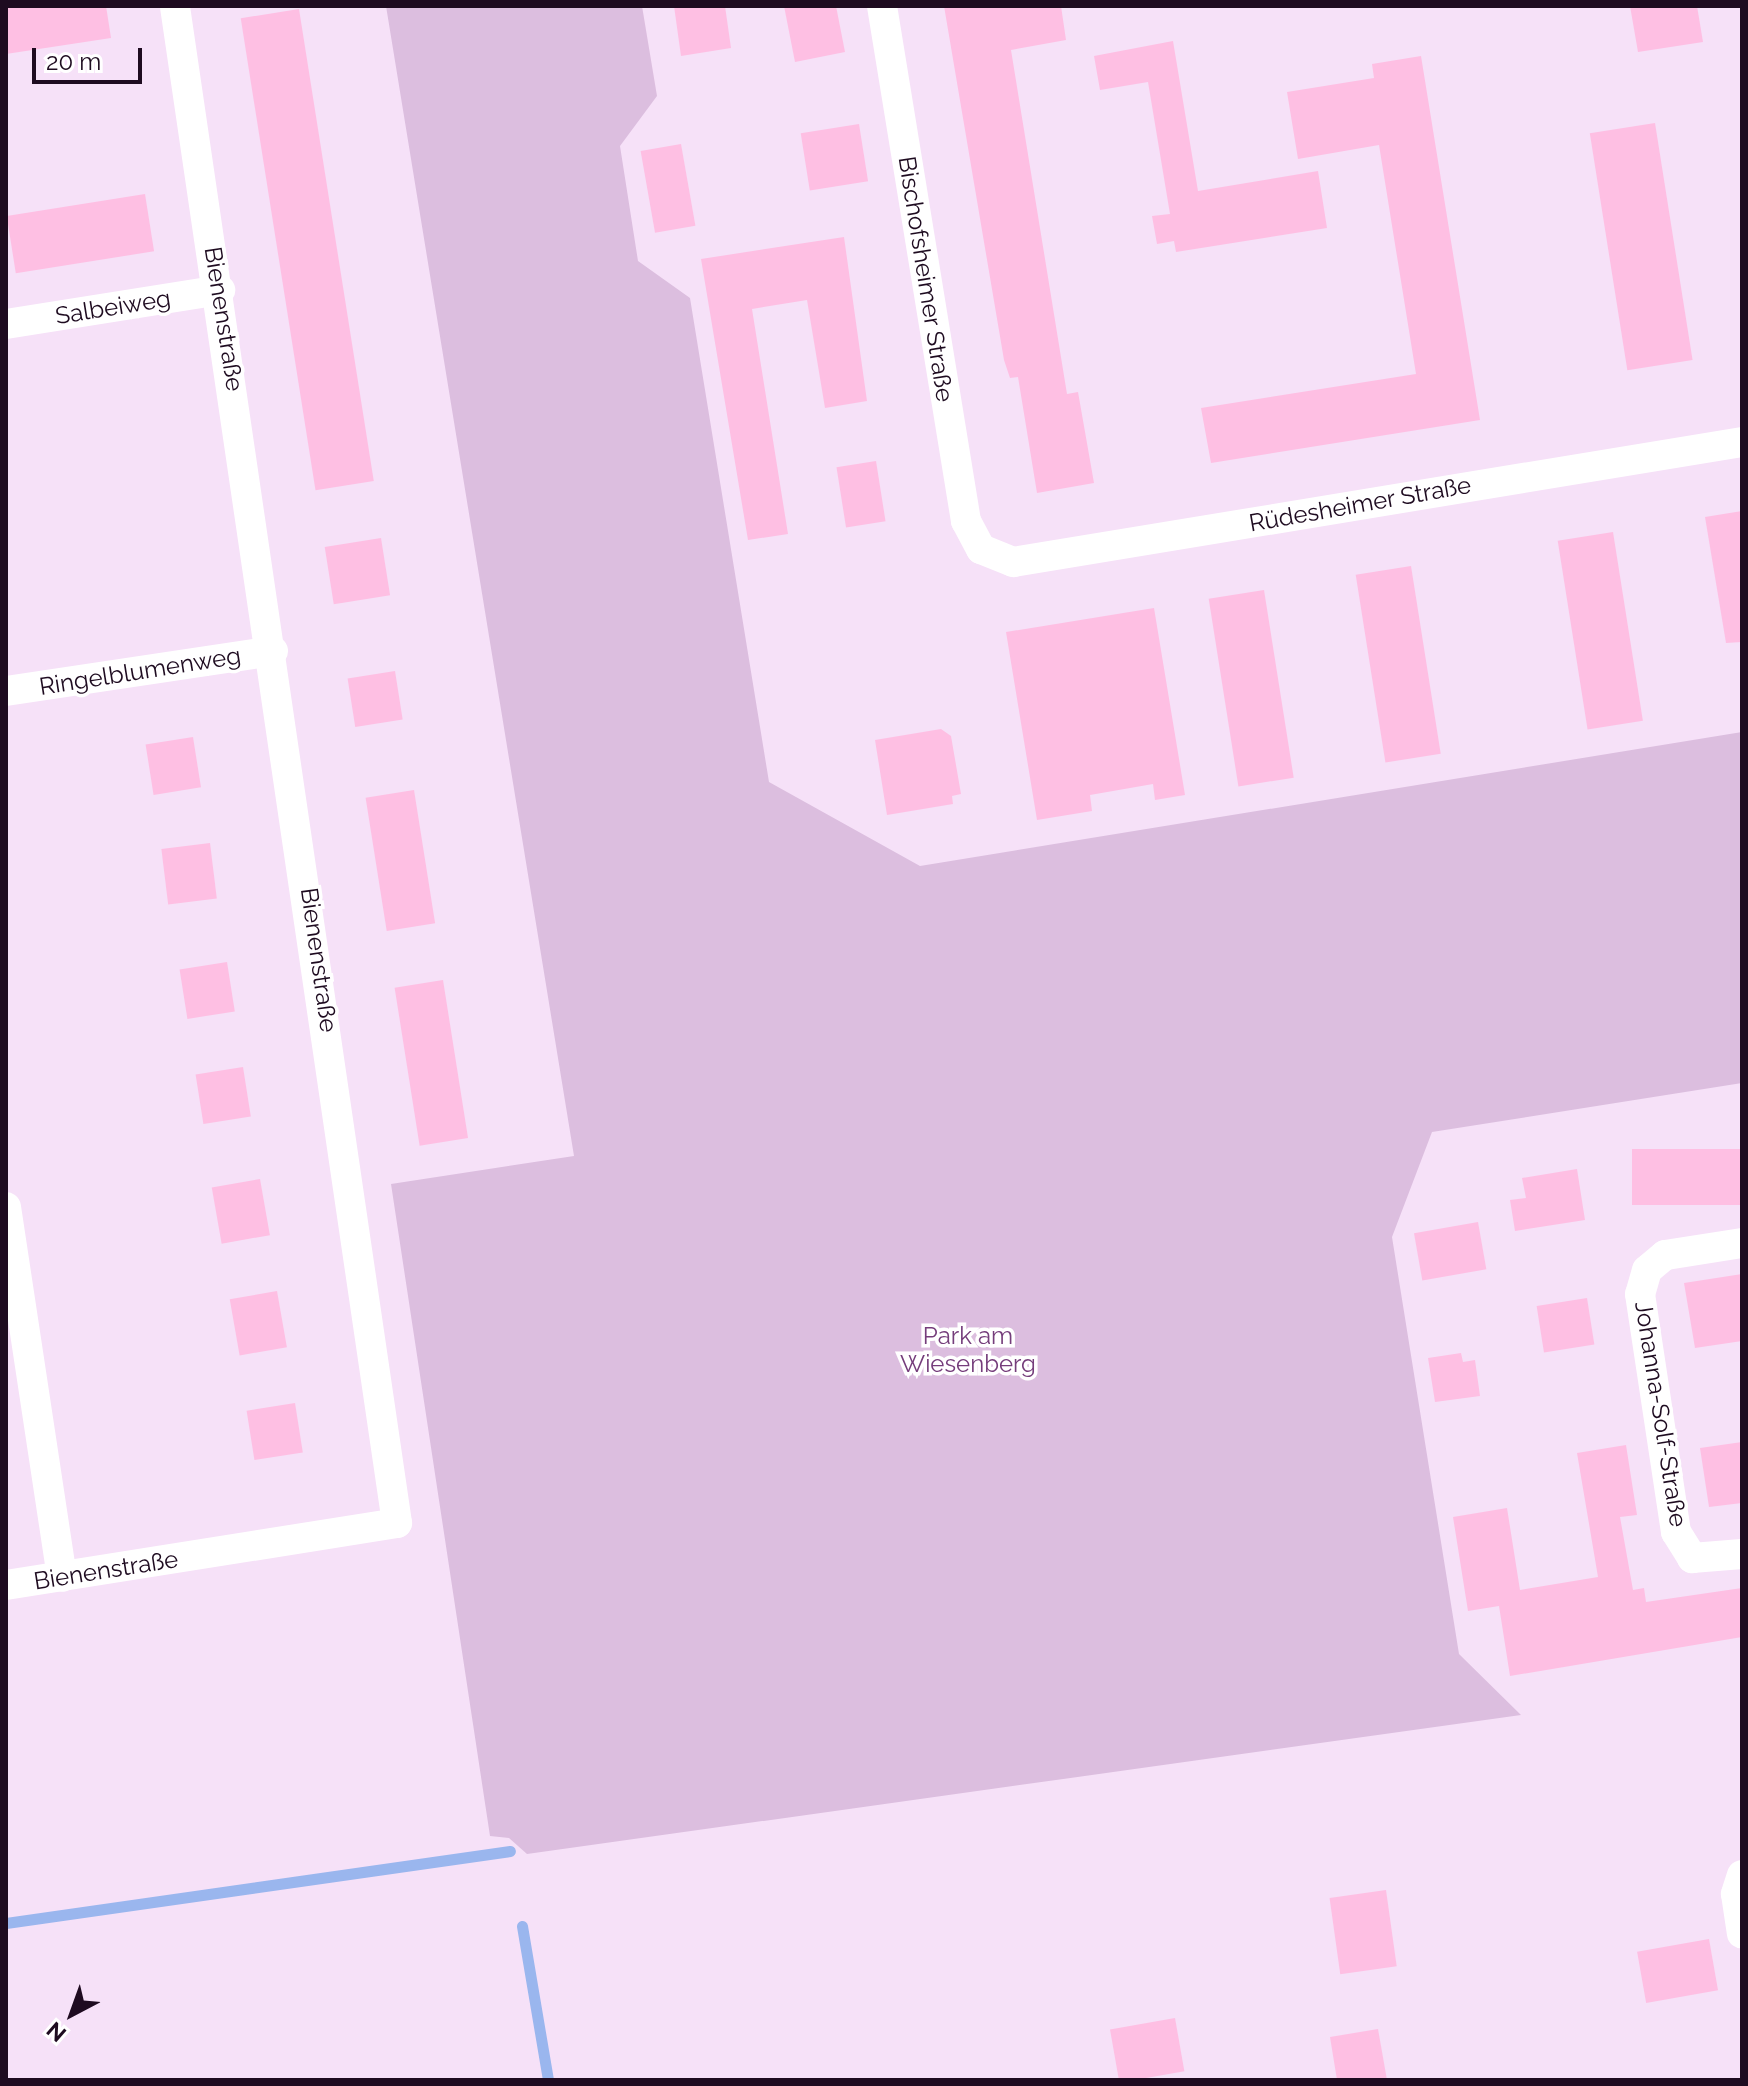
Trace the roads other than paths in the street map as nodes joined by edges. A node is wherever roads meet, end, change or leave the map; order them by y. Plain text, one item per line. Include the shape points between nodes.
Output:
1 (175, 6) edge
2 (882, 6) edge
3 (220, 290) junction
4 (6, 324) edge
5 (1742, 442) edge
6 (981, 549) joint
7 (273, 651) junction
8 (6, 691) edge
9 (6, 1207) edge
10 (1742, 1243) edge
11 (1742, 1554) edge
12 (62, 1577) junction
13 (6, 1585) edge
14 (1742, 1875) edge
15 (1742, 1934) edge

1 - 3 street, Bienenstraße
2 - 6 street, Bischofsheimer Straße via 966,521
3 - 4 street, Salbeiweg
3 - 7 street, Bienenstraße
5 - 6 street, Rüdesheimer Straße via 1013,562
7 - 8 street, Ringelblumenweg
7 - 12 street, Bienenstraße via 397,1523
9 - 12 street
10 - 11 street, Johanna-Solf-Straße via 1665,1255 1647,1270 1640,1294 1676,1532 1692,1558
12 - 13 street, Bienenstraße
14 - 15 street via 1736,1894

